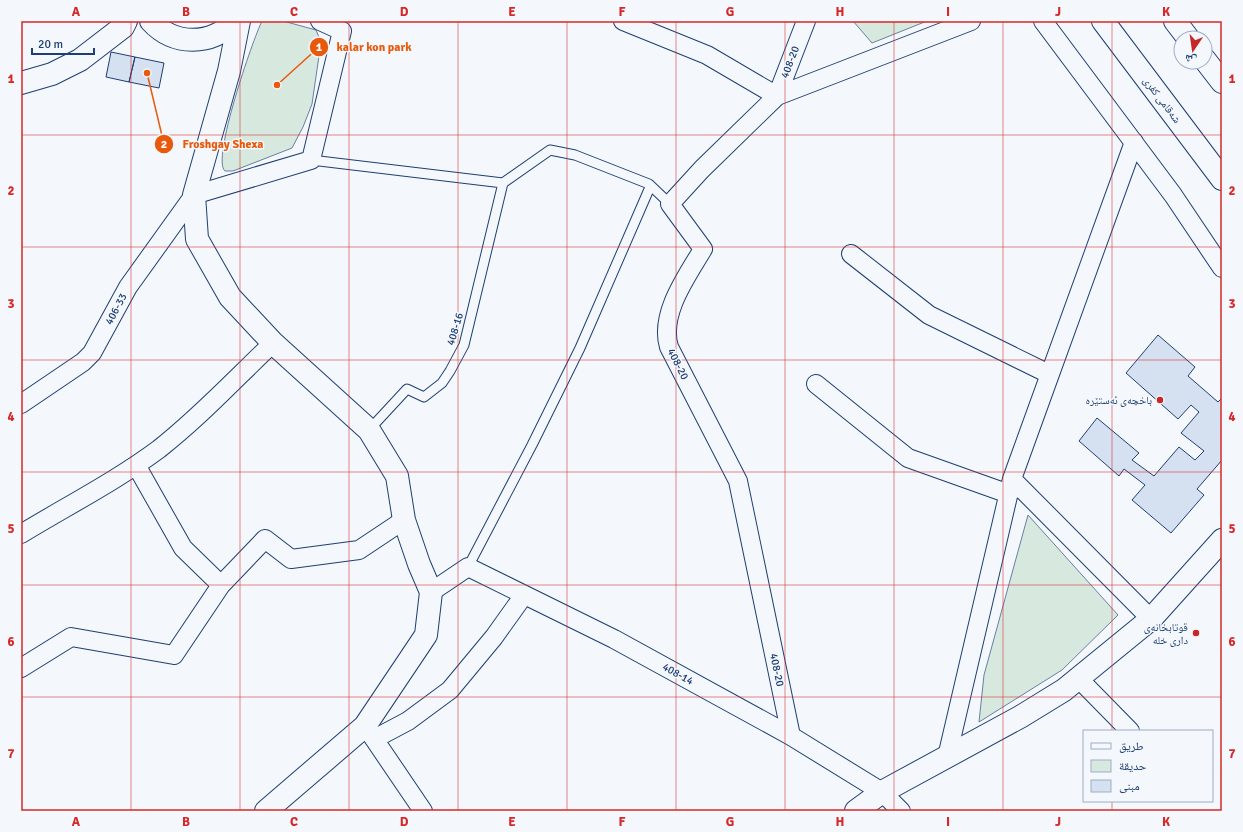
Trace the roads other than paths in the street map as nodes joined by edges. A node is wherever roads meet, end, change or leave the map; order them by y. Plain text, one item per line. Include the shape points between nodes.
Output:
1 (151, 21) edge
2 (235, 21) edge
3 (239, 21) edge
4 (320, 21) edge
5 (623, 21) edge
6 (806, 21) edge
7 (971, 21) edge
8 (1043, 21) edge
9 (1103, 21) edge
10 (1175, 21) edge
11 (119, 28) edge
12 (1182, 30) edge
13 (185, 39) junction
14 (1213, 70) edge
15 (229, 71) junction
16 (1222, 82) edge
17 (21, 83) edge
18 (777, 96) junction
19 (1134, 142) junction
20 (311, 160) junction
21 (1222, 179) edge
22 (503, 183) junction
23 (650, 187) junction
24 (194, 195) junction
25 (670, 204) junction
26 (851, 254) dead end
27 (1222, 268) edge
28 (273, 342) junction
29 (1049, 374) junction
30 (816, 384) dead end
31 (21, 404) edge
32 (369, 430) junction
33 (136, 465) junction
34 (1010, 486) junction
35 (404, 520) junction
36 (21, 534) edge
37 (1222, 540) edge
38 (468, 567) junction
39 (221, 585) junction
40 (431, 592) junction
41 (524, 595) junction
42 (1151, 619) junction
43 (21, 668) edge
44 (1078, 678) junction
45 (1129, 730) edge
46 (370, 732) junction
47 (791, 736) junction
48 (947, 757) junction
49 (882, 792) junction
50 (266, 811) edge
51 (422, 811) edge
52 (856, 811) edge
53 (901, 811) edge

1 - 13 main road via 158,29
2 - 13 main road via 212,38
3 - 15 main road
4 - 20 street via 342,31
5 - 18 street via 707,55
6 - 18 street, 408-20
7 - 18 street
8 - 19 street
9 - 21 main road, شەقامی کفری
10 - 12 main road
11 - 13 main road
11 - 17 main road via 80,60 52,74
13 - 15 main road via 214,49 225,57
14 - 16 main road
15 - 24 main road
18 - 25 street, 408-20
19 - 27 street
19 - 29 street
20 - 22 lane
20 - 24 street
22 - 23 lane via 550,150 575,155 649,184
22 - 32 lane, 408-16 via 469,325 458,358 442,383 424,398 407,389
23 - 25 lane
23 - 38 lane via 580,348
24 - 28 main road via 197,239 230,297
24 - 31 street, 406-33 via 128,287 92,353 83,362
25 - 47 street, 408-20 via 703,249 683,284 667,321 666,336 669,347 738,481
26 - 29 street via 929,315
28 - 32 main road
28 - 33 street via 199,414
29 - 34 street
30 - 34 street via 908,458
32 - 35 main road via 397,476
33 - 36 street
33 - 39 street via 183,548
34 - 42 street
34 - 48 street
35 - 39 street via 359,550 291,559 266,539
35 - 40 main road
37 - 42 main road
38 - 40 street
38 - 41 street, 408-14
39 - 43 street via 174,655 71,637
40 - 46 main road via 426,635
41 - 46 street via 494,637 450,690 408,721
41 - 47 street, 408-14 via 614,639
42 - 44 main road
44 - 45 street
44 - 48 main road via 1064,690 1020,717
46 - 50 main road
46 - 51 street
47 - 49 street, 408-14
48 - 49 main road
49 - 52 main road
49 - 53 street, 408-14

